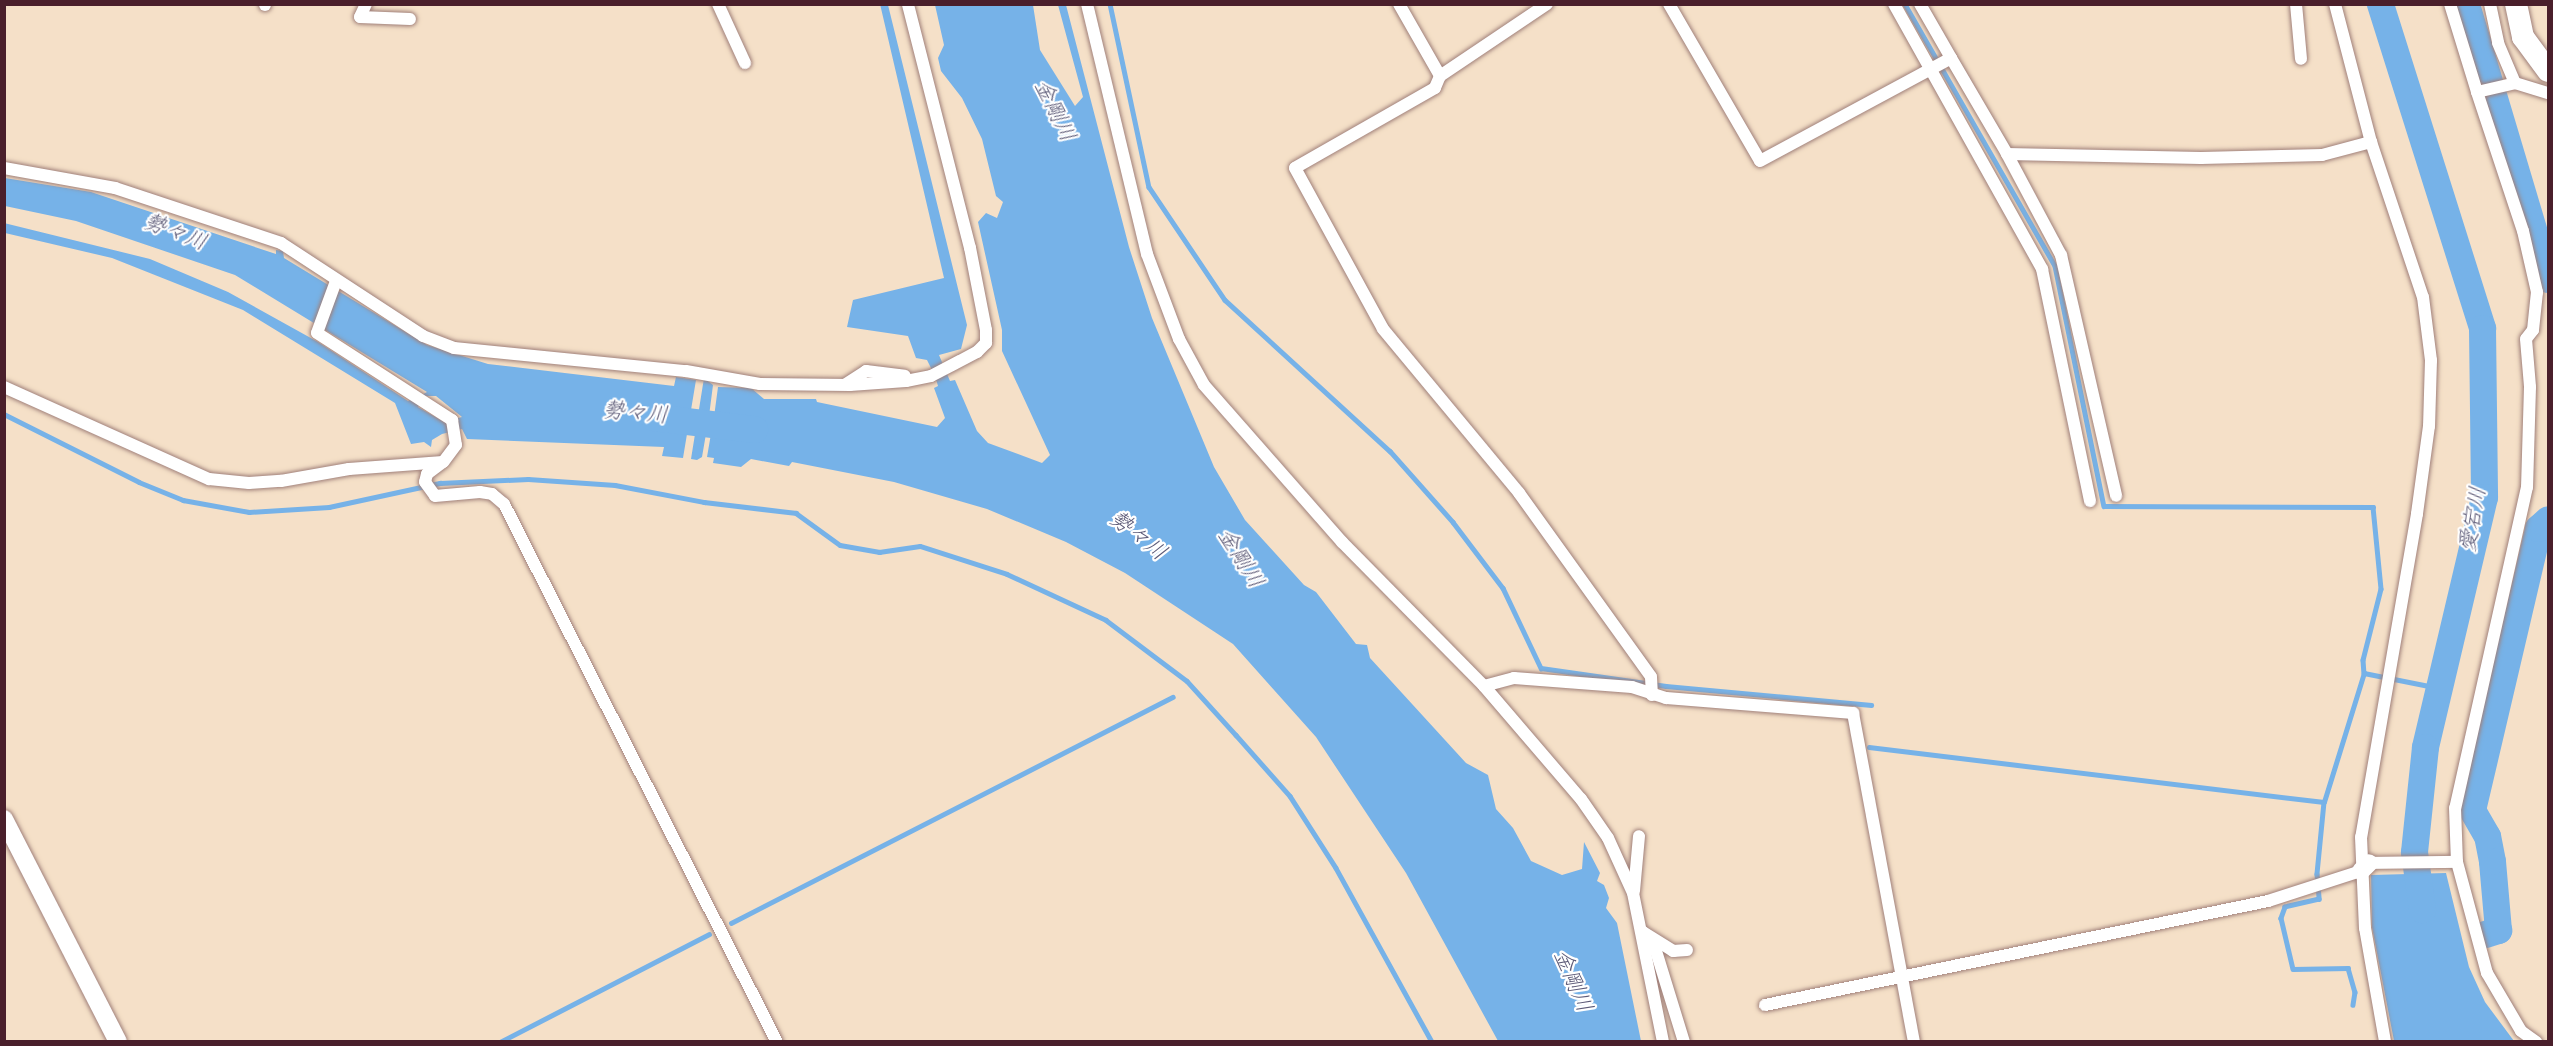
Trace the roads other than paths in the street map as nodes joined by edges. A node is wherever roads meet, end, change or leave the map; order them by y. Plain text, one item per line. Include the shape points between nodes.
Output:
1 (366, 4) edge
2 (718, 4) edge
3 (908, 4) edge
4 (1089, 4) edge
5 (1399, 4) edge
6 (1547, 4) edge
7 (1669, 4) edge
8 (1894, 4) edge
9 (1920, 4) edge
10 (2296, 4) edge
11 (2335, 4) edge
12 (2450, 4) edge
13 (2490, 4) edge
14 (2516, 4) edge
15 (2525, 4) edge
16 (410, 19) dead end
17 (2548, 57) edge
18 (1950, 59) junction
19 (2301, 59) dead end
20 (745, 63) dead end
21 (1932, 69) junction
22 (2548, 71) edge
23 (1440, 76) junction
24 (2514, 83) junction
25 (2478, 92) junction
26 (2548, 93) edge
27 (2371, 142) junction
28 (2007, 154) junction
29 (4, 168) edge
30 (335, 285) junction
31 (4, 387) edge
32 (443, 462) junction
33 (2116, 496) dead end
34 (2090, 501) dead end
35 (1484, 686) junction
36 (1653, 692) junction
37 (4, 819) edge
38 (1639, 836) dead end
39 (2457, 862) junction
40 (2365, 867) junction
41 (1633, 893) junction
42 (1643, 932) junction
43 (1687, 950) dead end
44 (1902, 977) junction
45 (1765, 1005) dead end
46 (2548, 1035) edge
47 (118, 1041) edge
48 (777, 1041) edge
49 (1663, 1041) edge
50 (1684, 1041) edge
51 (1914, 1041) edge
52 (2385, 1041) edge
53 (2537, 1041) edge

1 - 16 street via 360,16
2 - 20 street
3 - 30 street via 970,248 986,330 986,343 977,352 921,378 845,385 760,384 686,371 454,348 423,336
4 - 35 street via 1089,18 1148,254 1179,339 1203,385 1342,542
5 - 23 street
6 - 23 street
7 - 21 street via 1760,161
8 - 21 street
9 - 18 street
10 - 19 street
11 - 27 street
12 - 25 street
13 - 24 street via 2498,43
14 - 22 highway via 2523,37
15 - 17 highway via 2533,38
18 - 21 street
18 - 28 street
21 - 34 street via 2042,269
23 - 36 street via 1435,88 1295,168 1383,329 1519,493 1651,677
24 - 25 street
24 - 26 street
25 - 39 street via 2523,231 2537,292 2533,330 2526,339 2530,387 2527,487 2455,808
27 - 28 street via 2322,156
27 - 40 street via 2424,297 2431,360 2428,435 2361,837
28 - 33 street via 2061,255
29 - 30 street via 115,188 281,243
30 - 32 street via 317,333 452,420 456,445
31 - 32 street via 209,479 281,481 349,469
32 - 48 street via 427,474 425,482 435,496 480,492 492,494 504,504
35 - 36 street via 1514,678
35 - 41 street via 1581,799 1608,838
36 - 44 street via 1853,713
37 - 47 street
38 - 41 street
39 - 40 street
39 - 53 street via 2487,973 2521,1031
40 - 44 street via 2309,890
40 - 52 street via 2364,928
41 - 42 street
42 - 43 street via 1673,951
42 - 49 street
42 - 50 street via 1655,948
44 - 45 street
44 - 51 street
46 - 53 street

